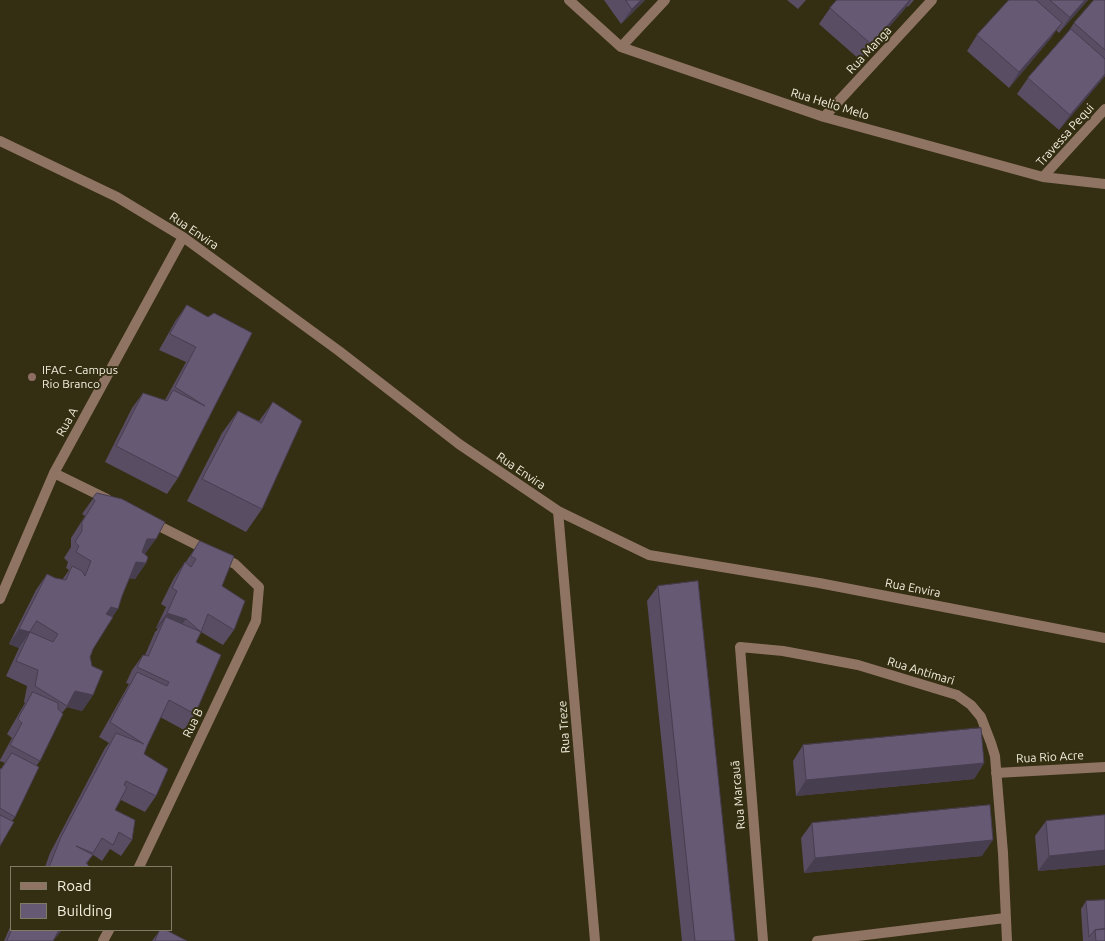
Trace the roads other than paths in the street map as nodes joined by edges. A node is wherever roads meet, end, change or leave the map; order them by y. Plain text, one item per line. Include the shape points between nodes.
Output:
1 (569, 0) edge
2 (665, 0) edge
3 (932, 0) edge
4 (621, 47) junction
5 (1105, 110) edge
6 (824, 117) junction
7 (0, 141) edge
8 (1043, 177) junction
9 (1105, 184) edge
10 (183, 237) junction
11 (54, 473) junction
12 (114, 503) edge
13 (558, 511) junction
14 (140, 516) edge
15 (0, 599) edge
16 (1105, 638) edge
17 (740, 647) joint
18 (1105, 767) edge
19 (996, 773) junction
20 (138, 866) edge
21 (1005, 918) junction
22 (595, 941) edge
23 (763, 941) edge
24 (817, 941) edge
25 (1007, 941) edge

1 - 4 street, Rua Helio Melo
2 - 4 street
3 - 6 street, Rua Manga
4 - 6 street, Rua Helio Melo
5 - 8 street, Travessa Pequi
6 - 8 street, Rua Helio Melo
7 - 10 street, Rua Envira via 117,197
8 - 9 street, Rua Helio Melo
10 - 11 street, Rua A
10 - 13 street, Rua Envira via 459,444
11 - 12 street
11 - 15 street, Rua A
13 - 16 street, Rua Envira via 649,555 819,583
13 - 22 street, Rua Treze
14 - 20 street, Rua B via 235,564 259,587 256,621
17 - 19 street, Rua Antimari via 783,651 858,665 957,695 981,717 991,743
17 - 23 street, Rua Marcauã
18 - 19 street, Rua Rio Acre
19 - 21 street, Rua Antimari
21 - 24 street
21 - 25 street, Rua Antimari

